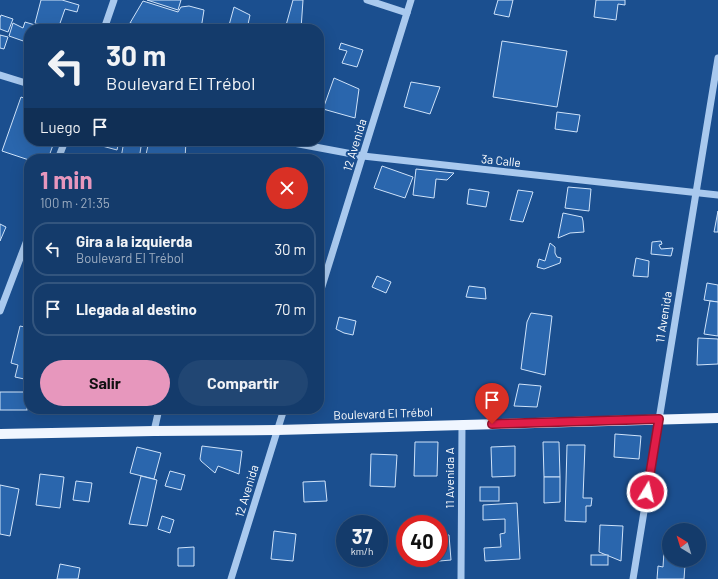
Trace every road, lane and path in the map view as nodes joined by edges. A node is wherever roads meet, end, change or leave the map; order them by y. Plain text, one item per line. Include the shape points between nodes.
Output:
1 (114, 0) edge
2 (367, 0) edge
3 (411, 0) edge
4 (407, 13) junction
5 (106, 24) edge
6 (718, 58) edge
7 (0, 75) edge
8 (24, 82) edge
9 (310, 146) edge
10 (363, 156) junction
11 (696, 193) junction
12 (718, 195) edge
13 (24, 248) edge
14 (324, 280) edge
15 (0, 311) edge
16 (158, 414) edge
17 (283, 414) edge
18 (718, 418) edge
19 (659, 419) junction
20 (462, 424) junction
21 (154, 430) junction
22 (278, 430) junction
23 (0, 434) edge
24 (231, 579) edge
25 (461, 579) edge
26 (633, 579) edge

1 - 5 street
2 - 4 street
3 - 4 street, 12 Avenida
4 - 10 street, 12 Avenida
6 - 11 street, 11 Avenida
7 - 8 street
9 - 10 street, 3a Calle
10 - 11 street, 3a Calle
10 - 14 street, 12 Avenida
11 - 12 street, 3a Calle
11 - 19 street, 11 Avenida
13 - 15 street
16 - 21 street
17 - 22 street, 12 Avenida
18 - 19 main road, Boulevard El Trébol
19 - 20 main road, Boulevard El Trébol
19 - 26 street, 11 Avenida
20 - 22 main road, Boulevard El Trébol
20 - 25 street, 11 Avenida A
21 - 22 main road, Boulevard El Trébol
21 - 23 main road, Boulevard El Trébol
22 - 24 street, 12 Avenida

